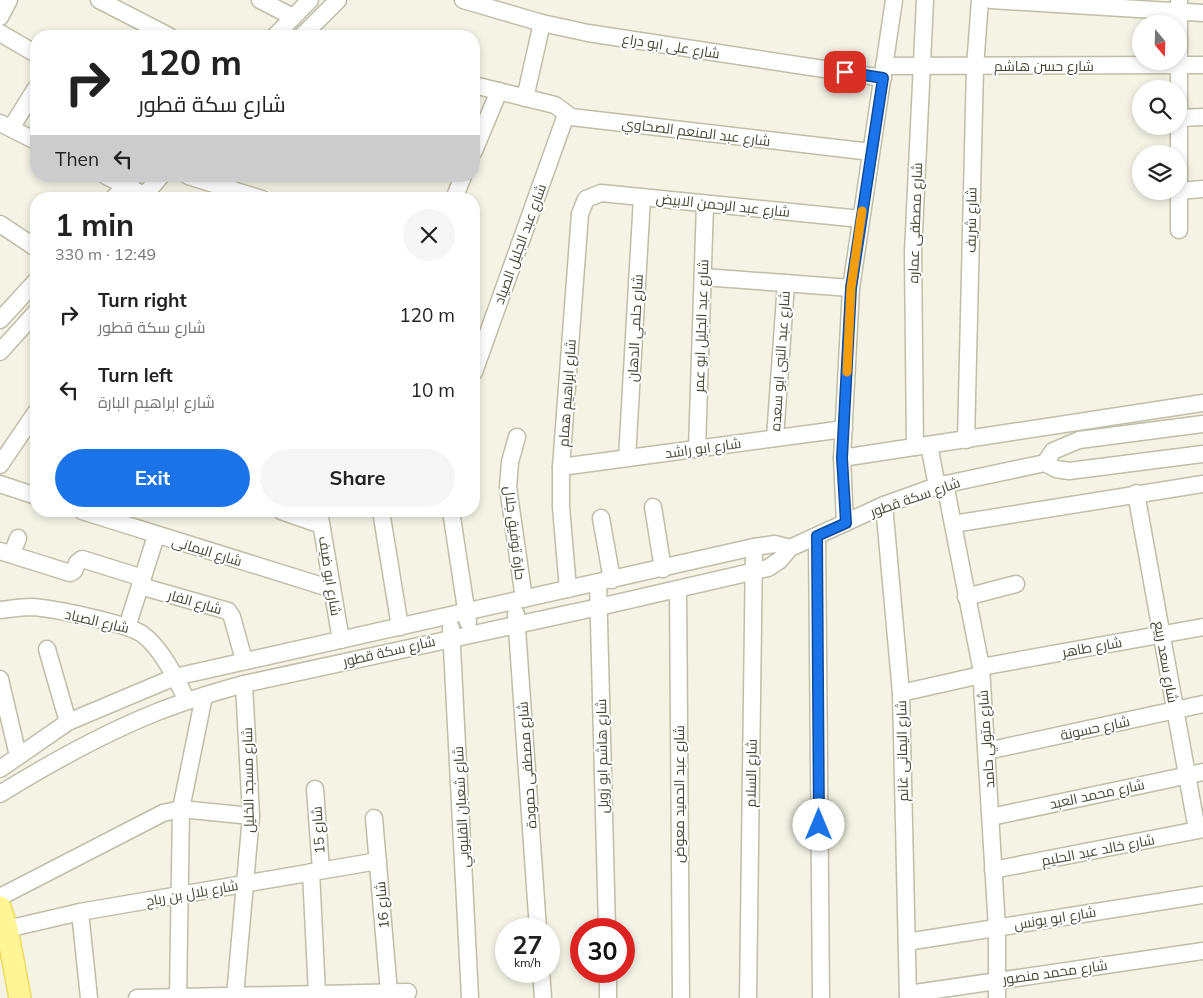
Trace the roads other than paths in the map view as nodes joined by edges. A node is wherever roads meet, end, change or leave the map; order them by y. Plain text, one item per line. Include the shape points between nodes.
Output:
1 (9, 0) edge
2 (99, 0) edge
3 (260, 0) edge
4 (310, 0) edge
5 (338, 0) edge
6 (463, 0) edge
7 (894, 0) edge
8 (925, 0) edge
9 (980, 0) edge
10 (991, 0) edge
11 (1179, 6) edge
12 (1203, 13) edge
13 (0, 17) edge
14 (293, 17) junction
15 (542, 23) junction
16 (157, 30) edge
17 (281, 30) edge
18 (308, 30) edge
19 (0, 33) edge
20 (30, 50) edge
21 (1203, 65) edge
22 (922, 66) junction
23 (1132, 66) edge
24 (1188, 66) edge
25 (975, 67) junction
26 (884, 72) junction
27 (480, 86) edge
28 (499, 91) junction
29 (30, 96) edge
30 (525, 98) junction
31 (566, 115) junction
32 (1203, 117) edge
33 (1187, 118) edge
34 (6, 126) edge
35 (480, 137) edge
36 (30, 138) edge
37 (871, 152) junction
38 (129, 182) edge
39 (131, 182) edge
40 (156, 182) edge
41 (207, 182) edge
42 (1203, 189) edge
43 (1187, 190) edge
44 (120, 192) edge
45 (139, 192) edge
46 (147, 192) edge
47 (239, 192) edge
48 (642, 198) junction
49 (586, 199) joint
50 (1179, 200) edge
51 (705, 204) junction
52 (861, 219) junction
53 (0, 224) edge
54 (1179, 230) dead end
55 (30, 244) edge
56 (702, 277) junction
57 (786, 283) junction
58 (851, 288) junction
59 (30, 289) edge
60 (30, 316) edge
61 (0, 320) edge
62 (7, 332) edge
63 (0, 352) edge
64 (480, 355) edge
65 (1203, 404) edge
66 (1203, 424) edge
67 (844, 429) junction
68 (30, 431) edge
69 (517, 437) dead end
70 (775, 438) junction
71 (966, 440) junction
72 (922, 446) junction
73 (697, 449) junction
74 (1203, 454) edge
75 (627, 458) junction
76 (842, 458) junction
77 (1044, 463) junction
78 (0, 465) edge
79 (561, 467) junction
80 (0, 484) edge
81 (1203, 484) edge
82 (941, 485) junction
83 (1136, 493) junction
84 (30, 494) edge
85 (884, 505) junction
86 (653, 507) dead end
87 (100, 517) edge
88 (382, 517) edge
89 (452, 517) edge
90 (320, 518) edge
91 (601, 518) dead end
92 (846, 523) junction
93 (953, 524) junction
94 (156, 536) junction
95 (817, 536) junction
96 (18, 538) dead end
97 (754, 547) junction
98 (790, 548) junction
99 (6, 552) edge
100 (663, 569) junction
101 (753, 572) junction
102 (605, 581) junction
103 (142, 582) junction
104 (1016, 584) dead end
105 (332, 589) junction
106 (568, 589) junction
107 (678, 589) junction
108 (966, 597) junction
109 (519, 600) junction
110 (599, 607) junction
111 (0, 610) edge
112 (466, 612) junction
113 (449, 616) junction
114 (517, 624) junction
115 (127, 627) junction
116 (400, 627) junction
117 (1203, 627) edge
118 (470, 634) junction
119 (1161, 634) junction
120 (453, 637) junction
121 (341, 640) junction
122 (47, 649) dead end
123 (244, 660) junction
124 (981, 671) junction
125 (176, 677) junction
126 (0, 679) edge
127 (244, 684) junction
128 (901, 693) junction
129 (204, 696) junction
130 (187, 701) junction
131 (1203, 704) edge
132 (1175, 710) junction
133 (68, 722) junction
134 (987, 751) junction
135 (18, 756) junction
136 (0, 768) edge
137 (1195, 773) edge
138 (315, 789) dead end
139 (0, 794) edge
140 (181, 809) junction
141 (251, 816) junction
142 (991, 817) junction
143 (374, 818) dead end
144 (1200, 830) edge
145 (378, 860) junction
146 (994, 870) junction
147 (316, 871) junction
148 (246, 883) junction
149 (181, 895) junction
150 (1203, 895) edge
151 (0, 897) edge
152 (0, 907) edge
153 (80, 912) junction
154 (537, 918) edge
155 (607, 918) edge
156 (997, 928) junction
157 (7, 929) junction
158 (907, 942) junction
159 (1203, 951) edge
160 (997, 981) junction
161 (542, 983) edge
162 (608, 983) edge
163 (389, 992) junction
164 (408, 992) dead end
165 (316, 994) junction
166 (235, 996) junction
167 (908, 996) edge
168 (178, 997) edge
169 (20, 998) edge
170 (88, 998) edge
171 (137, 998) edge
172 (470, 998) edge
173 (543, 998) edge
174 (608, 998) edge
175 (680, 998) edge
176 (748, 998) edge
177 (821, 998) edge
178 (997, 998) edge

1 - 13 street
2 - 16 street
3 - 14 street
4 - 14 street
5 - 18 street
6 - 15 street, شارع على ابو دراع
7 - 26 street
8 - 22 street, شارع مصطفى عماره
9 - 25 street, شارع شريف
10 - 11 street
11 - 12 street
14 - 17 street
15 - 26 street, شارع على ابو دراع via 635,41
15 - 30 street
19 - 20 street
21 - 24 street, شارع حسن هاشم
22 - 25 street, شارع حسن هاشم
22 - 26 street, شارع حسن هاشم
22 - 72 street, شارع مصطفى عماره via 913,252
23 - 25 street, شارع حسن هاشم
25 - 71 street, شارع شريف
26 - 37 street
27 - 28 street, شارع عبد المنعم الصحاوي
28 - 30 street, شارع عبد المنعم الصحاوي
28 - 35 street
29 - 34 street
30 - 31 street, شارع عبد المنعم الصحاوي via 555,105
31 - 37 street, شارع عبد المنعم الصحاوي
31 - 64 street, شارع عبد الجليل الصياد
32 - 33 street
34 - 36 street
37 - 52 street
38 - 44 street
39 - 45 street
40 - 46 street
41 - 47 street
42 - 43 street
48 - 49 street, شارع عبد الرحمن الابيض via 601,193
48 - 51 street, شارع عبد الرحمن الابيض
48 - 75 street, شارع حلمي الدهان
49 - 79 street, شارع ابراهيم همام via 580,214
50 - 54 street
51 - 52 street, شارع عبد الرحمن الابيض
51 - 56 street, شارع عبد الجليل ابو عمر
52 - 58 street
53 - 55 street
56 - 57 street
56 - 73 street, شارع عبد الجليل ابو عمر
57 - 58 street
57 - 70 street, شارع عبد النبى ابو سعده
58 - 67 street
59 - 61 street
60 - 62 street
62 - 63 street
65 - 71 street
66 - 77 street, شارع سكة قطور via 1079,440 1053,451
67 - 70 street, شارع ابو راشد
67 - 76 street
68 - 78 street
69 - 109 street, حارة توفيق جلال via 508,487
70 - 73 street, شارع ابو راشد
71 - 72 street
72 - 76 street
72 - 82 street, شارع مصطفى عماره
73 - 75 street, شارع ابو راشد
74 - 77 street via 1069,471
75 - 79 street, شارع ابو راشد
76 - 92 street
77 - 82 street, شارع سكة قطور
79 - 106 street, شارع ابراهيم همام
80 - 84 street
81 - 83 street
82 - 85 street, شارع سكة قطور
82 - 93 street, شارع متولي حامد
83 - 93 street
83 - 119 street, شارع سعد ربيع
85 - 92 street, شارع سكة قطور
85 - 128 street, شارع اليمانى غانم
86 - 100 street
87 - 94 street, شارع اليمانى
88 - 116 street
89 - 112 street
90 - 105 street, شارع ابو ضيف
91 - 102 street, شارع هاشم ابو زويل
92 - 95 street, شارع سكة قطور
93 - 108 street, شارع متولي حامد
94 - 103 street
94 - 105 street, شارع اليمانى
95 - 98 street, شارع سكة قطور
95 - 177 street
96 - 99 street
97 - 98 street, شارع سكة قطور via 775,544
97 - 100 street, شارع سكة قطور
97 - 101 street, شارع السلام
98 - 101 street, شارع سكة قطور via 768,568
99 - 103 street, شارع الفار via 45,558 70,573 78,561 84,560
100 - 102 street, شارع سكة قطور
101 - 107 street, شارع سكة قطور
101 - 176 street, شارع السلام
102 - 106 street, شارع سكة قطور
102 - 110 street, شارع هاشم ابو زويل
103 - 115 street
103 - 123 street, شارع الفار via 228,611
104 - 108 street
105 - 121 street, شارع ابو ضيف
106 - 109 street, شارع سكة قطور
107 - 110 street, شارع سكة قطور
107 - 175 street, شارع عبد الحميد معوض
108 - 124 street, شارع متولي حامد
109 - 112 street, شارع سكة قطور
109 - 114 street, شارع مصطفى حمودة
110 - 114 street, شارع سكة قطور
110 - 155 street, شارع هاشم ابو زويل
111 - 115 street, شارع الصياد via 41,609
112 - 113 street, شارع سكة قطور
112 - 118 street
113 - 116 street, شارع سكة قطور
113 - 120 street, شارع شعبان القليوبي
114 - 118 street, شارع سكة قطور
114 - 154 street, شارع مصطفى حمودة
115 - 125 street, شارع الصياد via 149,639
116 - 121 street, شارع سكة قطور
117 - 119 street, شارع طاهر
118 - 120 street, شارع سكة قطور
119 - 124 street, شارع طاهر
119 - 132 street, شارع سعد ربيع
120 - 127 street, شارع سكة قطور
120 - 172 street, شارع شعبان القليوبي
121 - 123 street, شارع سكة قطور
122 - 133 street
123 - 125 street, شارع سكة قطور
124 - 128 street, شارع طاهر
124 - 134 street, شارع متولي حامد
125 - 130 street, شارع الصياد
125 - 133 street, شارع سكة قطور
126 - 135 street
127 - 129 street, شارع سكة قطور
127 - 141 street, شارع مسجد الخليل
128 - 158 street, شارع اليمانى غانم
129 - 130 street, شارع سكة قطور
129 - 140 street
130 - 139 street, شارع سكة قطور via 116,730
131 - 132 street, شارع حسونة
132 - 134 street, شارع حسونة
132 - 137 street, شارع سعد ربيع
133 - 135 street, شارع سكة قطور
134 - 142 street, شارع متولي حامد
135 - 136 street, شارع سكة قطور
137 - 142 street, شارع محمد العبد
137 - 144 street, شارع سعد ربيع
138 - 147 street, شارع 15
140 - 141 street
140 - 149 street
140 - 151 street via 150,819
141 - 148 street, شارع مسجد الخليل
142 - 146 street, شارع متولي حامد
143 - 145 street, شارع 16
144 - 146 street, شارع خالد عبد الحليم
145 - 147 street, شارع بلال بن رباح
145 - 163 street, شارع 16
146 - 156 street, شارع متولي حامد
147 - 148 street, شارع بلال بن رباح
147 - 165 street, شارع 15
148 - 149 street, شارع بلال بن رباح
148 - 166 street, شارع مسجد الخليل
149 - 153 street, شارع بلال بن رباح
149 - 168 street
150 - 156 street, شارع ابو يونس
152 - 157 main road
153 - 157 street, شارع بلال بن رباح
153 - 170 street
156 - 158 street, شارع ابو يونس
156 - 160 street, شارع متولي حامد
157 - 169 main road
158 - 167 street, شارع اليمانى غانم
159 - 160 street, شارع محمد منصور
160 - 167 street, شارع محمد منصور
160 - 178 street, شارع متولي حامد
161 - 173 street
162 - 174 street
163 - 164 street
163 - 165 street
165 - 166 street
166 - 168 street
168 - 171 street

